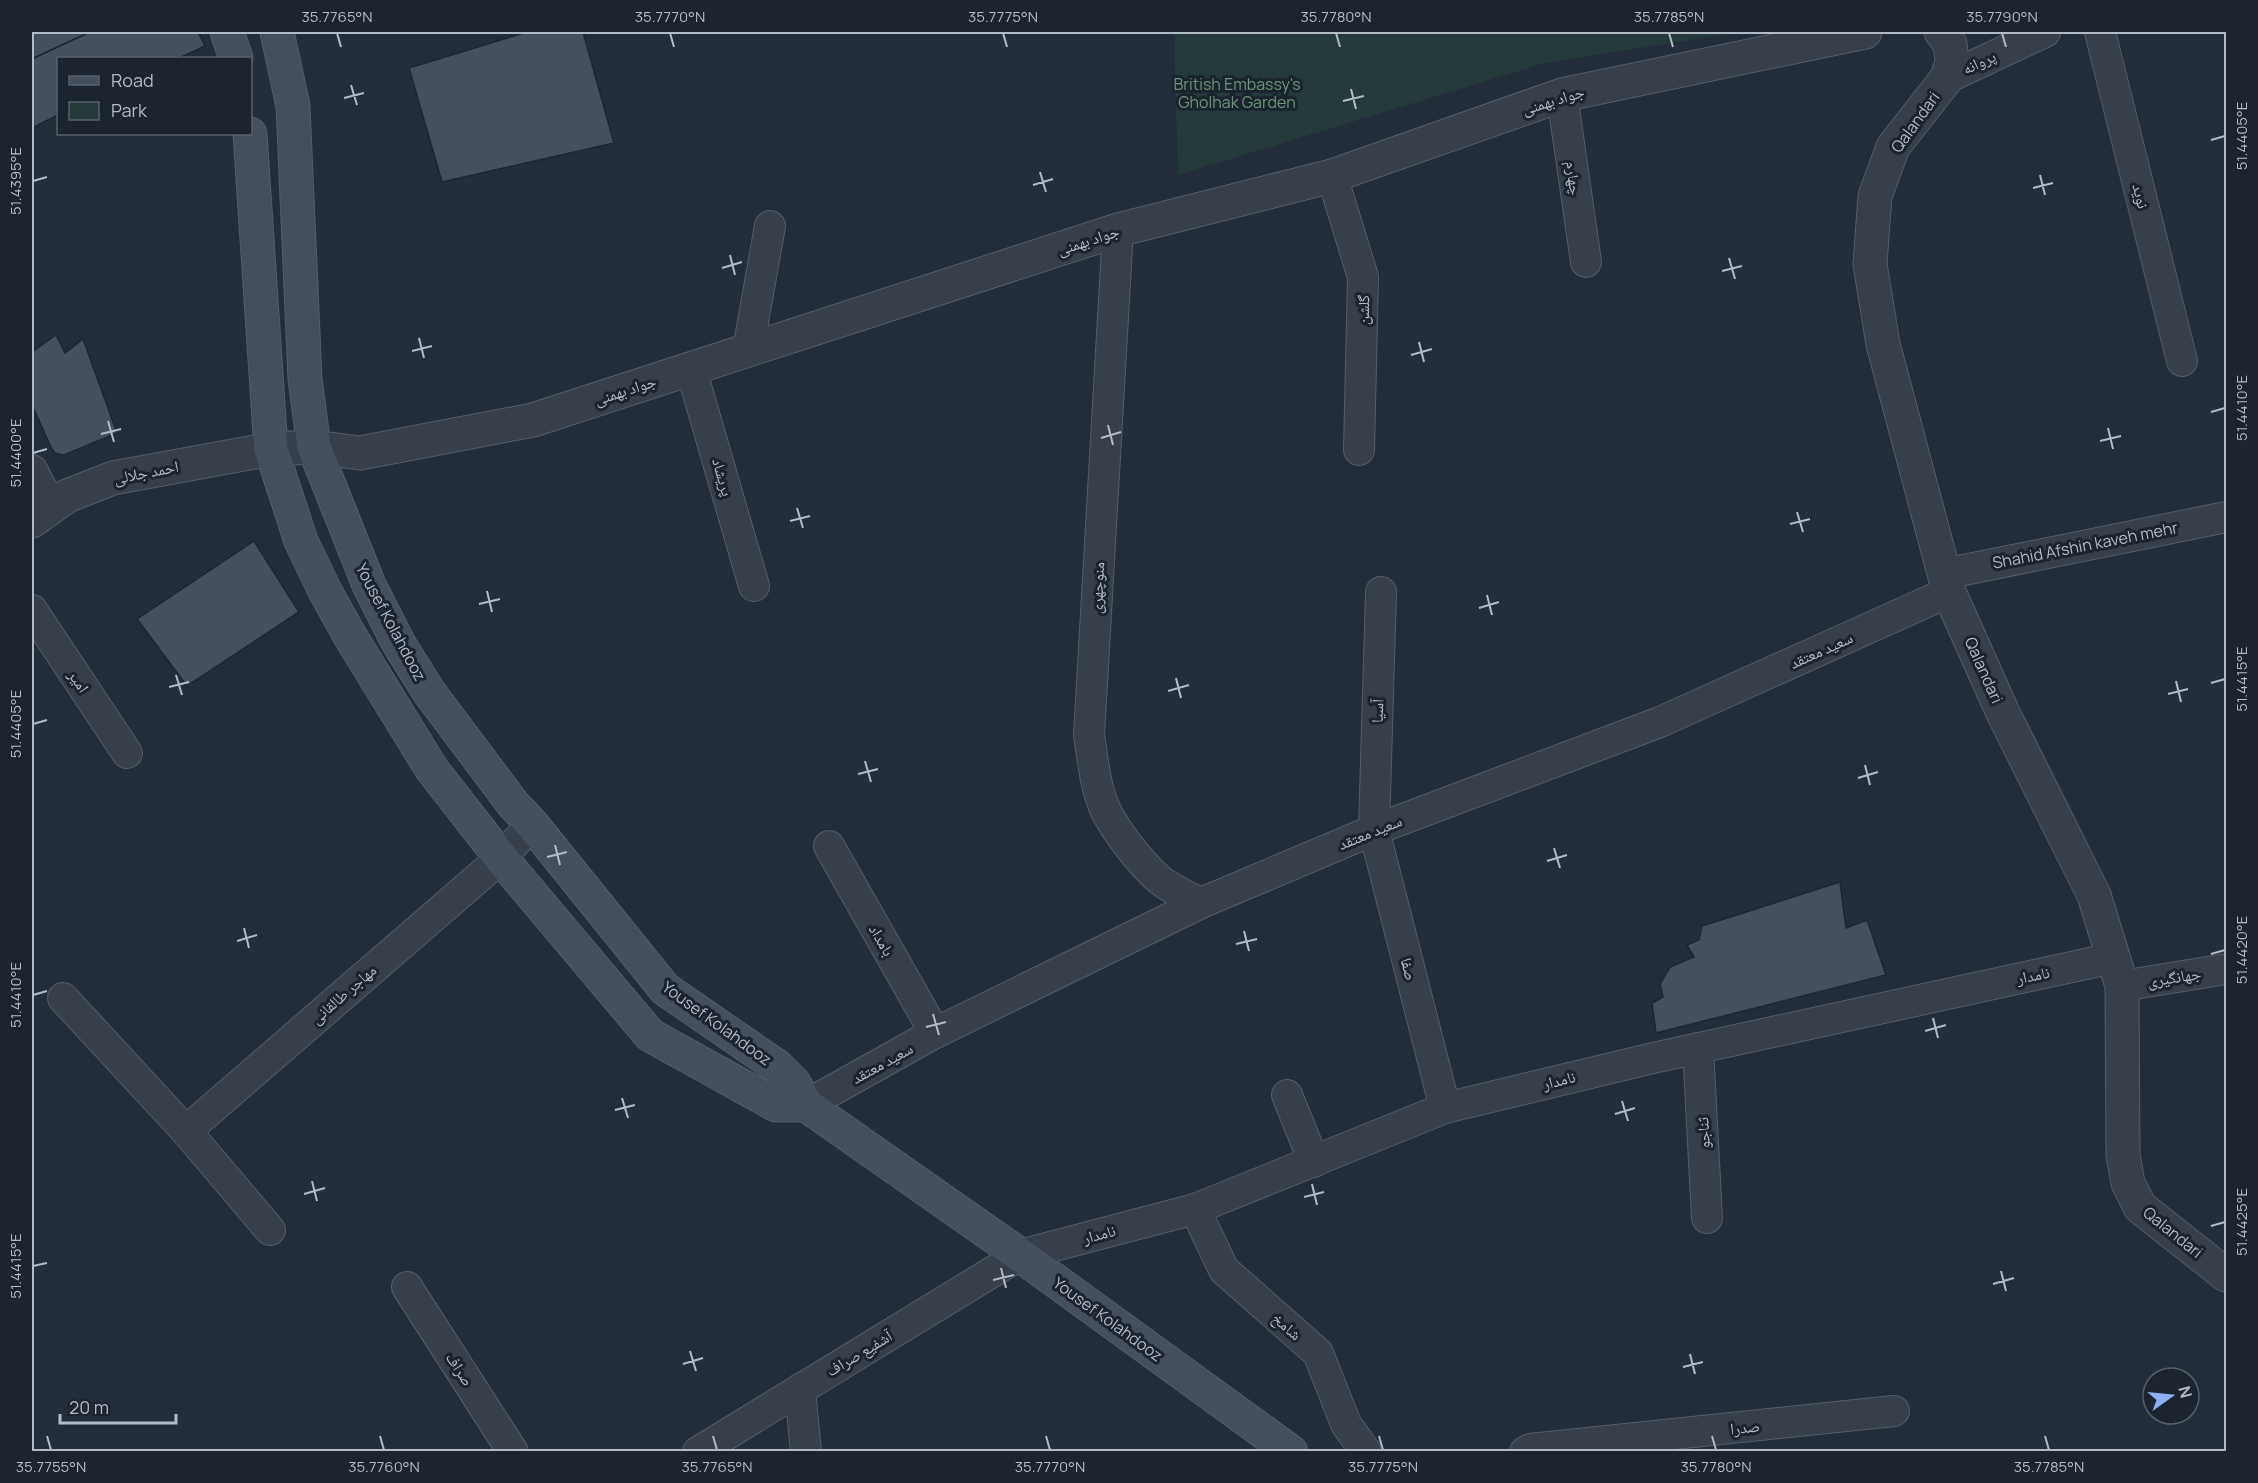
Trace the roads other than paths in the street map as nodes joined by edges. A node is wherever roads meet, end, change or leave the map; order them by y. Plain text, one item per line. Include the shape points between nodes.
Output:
1 (227, 32) edge
2 (277, 32) edge
3 (1865, 32) edge
4 (1941, 32) edge
5 (2044, 32) edge
6 (2100, 32) edge
7 (236, 57) edge
8 (1947, 78) junction
9 (1562, 95) junction
10 (250, 135) edge
11 (1332, 176) junction
12 (770, 226) dead end
13 (1118, 230) junction
14 (1586, 262) dead end
15 (748, 350) junction
16 (2182, 361) dead end
17 (691, 369) junction
18 (314, 447) junction
19 (272, 449) junction
20 (1359, 450) dead end
21 (32, 470) edge
22 (41, 514) edge
23 (2226, 517) edge
24 (1947, 583) junction
25 (754, 586) dead end
26 (1381, 592) dead end
27 (32, 610) edge
28 (127, 753) dead end
29 (532, 824) junction
30 (1374, 830) junction
31 (829, 846) dead end
32 (501, 858) junction
33 (1201, 903) junction
34 (2226, 969) edge
35 (2118, 972) junction
36 (63, 998) dead end
37 (935, 1034) junction
38 (1698, 1048) junction
39 (1287, 1095) dead end
40 (806, 1105) junction
41 (1445, 1108) junction
42 (186, 1131) junction
43 (1314, 1162) junction
44 (1195, 1209) junction
45 (1707, 1218) dead end
46 (270, 1230) dead end
47 (1020, 1256) junction
48 (2226, 1275) edge
49 (407, 1287) dead end
50 (800, 1389) junction
51 (1894, 1411) dead end
52 (513, 1452) edge
53 (698, 1452) edge
54 (806, 1452) edge
55 (1291, 1452) edge
56 (1366, 1452) edge
57 (1525, 1452) edge

1 - 7 main road
2 - 18 main road, Yousef Kolahdooz via 293,106 306,380
3 - 9 street, جواد بهمنی
4 - 8 street, Qalandari via 1950,44 1952,62
5 - 8 street, پروانه
6 - 16 street, نوید
8 - 24 street, Qalandari via 1893,147 1875,196 1870,264 1883,344
9 - 11 street, جواد بهمنی
9 - 14 street, چهارم
10 - 19 main road
11 - 13 street, جواد بهمنی
11 - 20 street, گلشن via 1363,277
12 - 15 street
13 - 15 street, جواد بهمنی
13 - 33 street, منوچهری via 1089,735 1094,773 1106,811 1159,879
15 - 17 street, جواد بهمنی
17 - 18 street, جواد بهمنی via 533,420 360,453
17 - 25 street, پریشاد
18 - 19 street, جواد بهمنی
18 - 29 main road, Yousef Kolahdooz via 369,585 399,644 429,692
19 - 22 street, احمد جلالی via 113,478 67,495
19 - 32 main road via 301,541 350,636 431,768
21 - 22 street
23 - 24 street, Shahid Afshin kaveh mehr
24 - 30 street, سعید معتقد via 1660,722
24 - 35 street, Qalandari via 2003,712 2094,895
26 - 30 street, آسیا
27 - 28 street, امیر
29 - 32 street, مهاجر طالقانی
29 - 40 main road, Yousef Kolahdooz via 665,989 778,1067 794,1083
30 - 33 street, سعید معتقد
30 - 41 street, صفا
31 - 37 street, بامداد
32 - 40 main road via 650,1035 776,1106
32 - 42 street, مهاجر طالقانی
33 - 37 street, سعید معتقد
34 - 35 street, جهانگیری
35 - 38 street, نامدار
35 - 48 street, Qalandari via 2127,1183 2140,1207
36 - 42 street
37 - 40 street, سعید معتقد
38 - 41 street, نامدار
38 - 45 street, ثناجو
39 - 43 street
40 - 47 main road, Yousef Kolahdooz
41 - 43 street, نامدار
42 - 46 street
43 - 44 street, نامدار
44 - 47 street, نامدار
44 - 56 street, شامخ via 1224,1270 1318,1353 1346,1424
47 - 50 street, آشفیع صراف
47 - 55 main road, Yousef Kolahdooz
49 - 52 street, صراف
50 - 53 street, آشفیع صراف
50 - 54 street
51 - 57 street, صدرا

